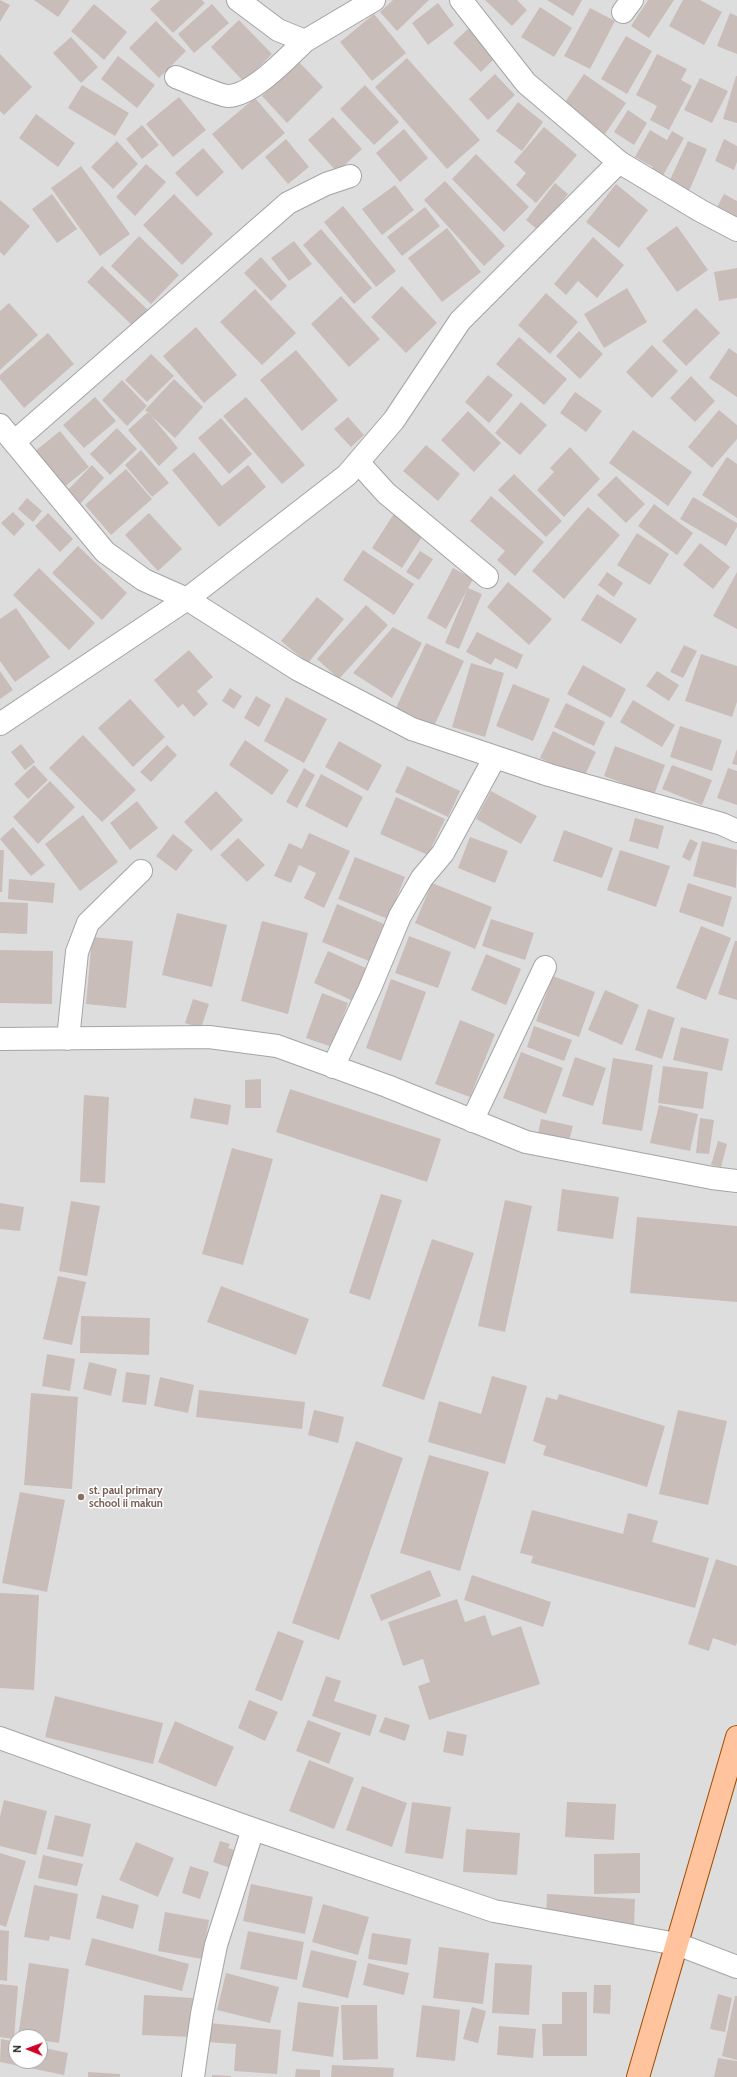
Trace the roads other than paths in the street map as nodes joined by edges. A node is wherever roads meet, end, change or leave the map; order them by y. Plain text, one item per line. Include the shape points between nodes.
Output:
1 (238, 0) edge
2 (374, 0) edge
3 (461, 0) edge
4 (305, 41) junction
5 (176, 77) dead end
6 (619, 162) junction
7 (350, 176) dead end
8 (737, 230) edge
9 (0, 425) edge
10 (14, 442) junction
11 (358, 462) junction
12 (487, 577) dead end
13 (187, 599) junction
14 (0, 724) edge
15 (495, 757) junction
16 (737, 831) edge
17 (140, 871) dead end
18 (545, 967) dead end
19 (68, 1039) junction
20 (0, 1040) edge
21 (333, 1066) junction
22 (472, 1121) junction
23 (737, 1181) edge
24 (0, 1738) edge
25 (735, 1748) edge
26 (253, 1829) junction
27 (677, 1944) junction
28 (737, 1967) edge
29 (193, 2077) edge
30 (638, 2077) edge

1 - 4 street via 278,30
2 - 4 street
3 - 6 street via 526,83
4 - 5 street via 268,75 245,91 228,96
6 - 8 street
6 - 11 street via 460,321 394,420
7 - 10 street via 326,184 288,203
9 - 10 street
10 - 13 street via 105,552 144,580
11 - 12 street via 386,493
11 - 13 street via 347,475
13 - 14 street
13 - 15 street via 297,669 412,729
15 - 16 street via 722,824
15 - 21 street via 443,853 422,878 400,916
17 - 19 street via 88,923 77,952
18 - 22 street
19 - 20 street
19 - 21 street via 209,1037 277,1046
21 - 22 street
22 - 23 street via 526,1142
24 - 26 street
25 - 27 main road
26 - 27 street via 494,1911
26 - 29 street via 216,1945
27 - 28 street
27 - 30 main road

